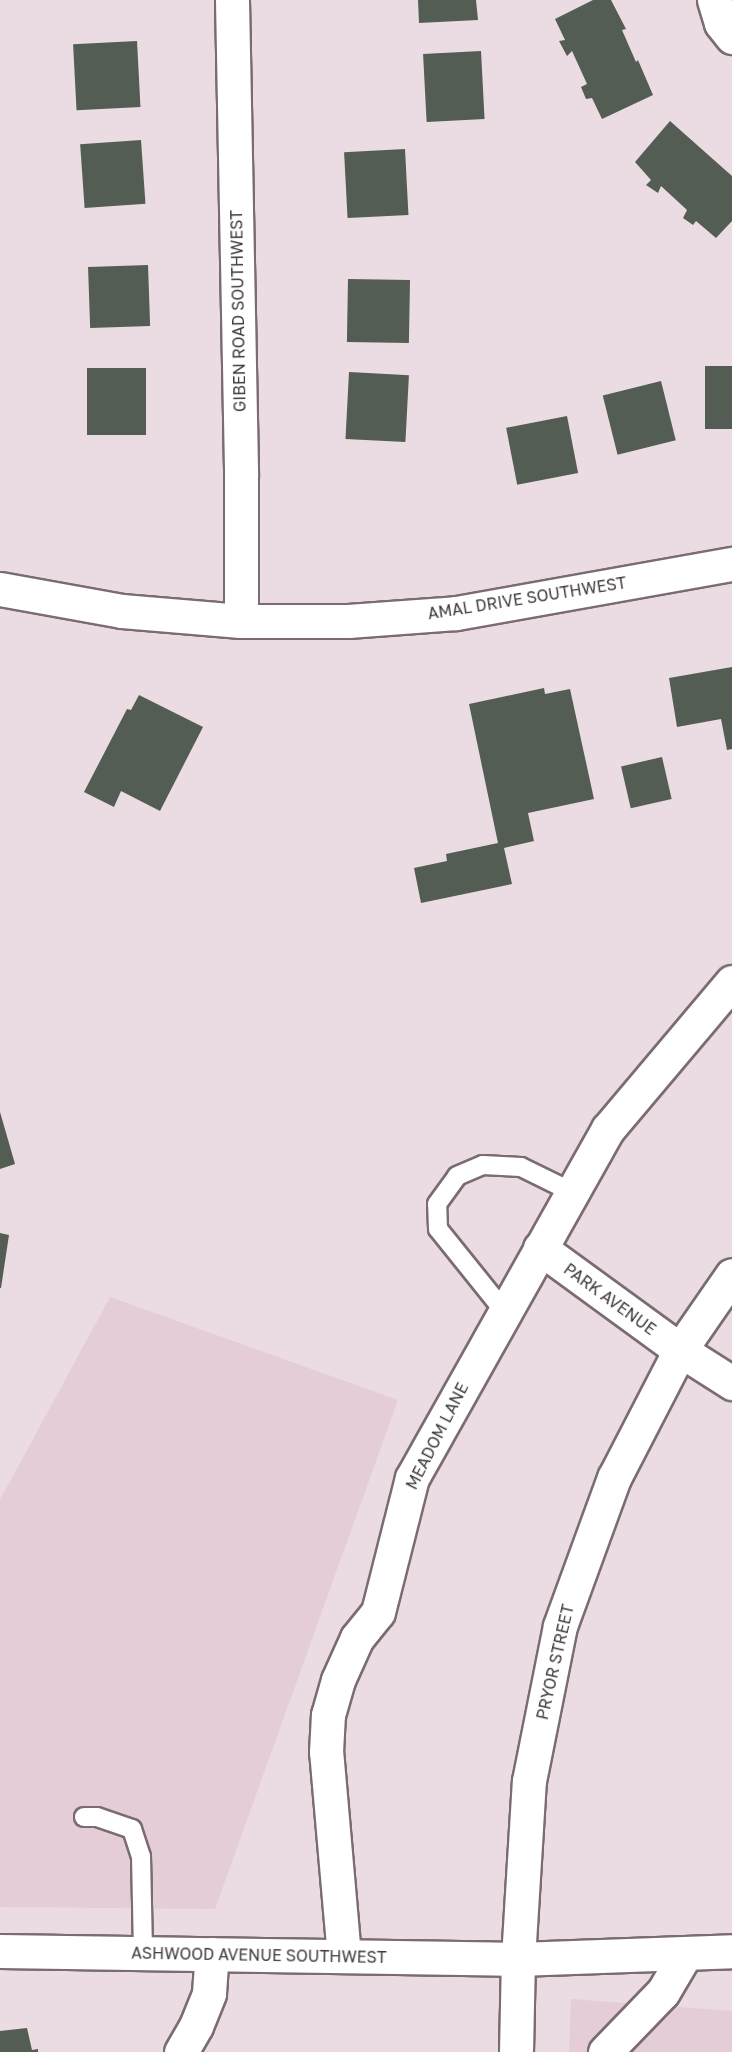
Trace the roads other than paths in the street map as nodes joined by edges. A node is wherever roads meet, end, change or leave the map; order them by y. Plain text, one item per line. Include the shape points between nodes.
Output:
1 (232, 0) edge
2 (714, 0) edge
3 (732, 37) edge
4 (732, 564) edge
5 (0, 589) edge
6 (241, 621) junction
7 (732, 982) edge
8 (572, 1192) junction
9 (540, 1248) junction
10 (732, 1275) edge
11 (504, 1311) junction
12 (680, 1350) junction
13 (732, 1383) edge
14 (84, 1818) dead end
15 (0, 1951) edge
16 (732, 1951) edge
17 (143, 1953) junction
18 (686, 1953) junction
19 (212, 1954) junction
20 (344, 1956) junction
21 (518, 1959) junction
22 (181, 2052) edge
23 (516, 2052) edge
24 (605, 2052) edge

1 - 6 street, GIBEN ROAD SOUTHWEST
2 - 3 street via 721,23
4 - 6 street, AMAL DRIVE SOUTHWEST via 456,613 348,621
5 - 6 street, AMAL DRIVE SOUTHWEST via 122,611
7 - 8 street, MEADOM LANE via 608,1129
8 - 9 street, MEADOM LANE
8 - 11 lane via 521,1167 483,1166 458,1176 437,1203 438,1229
9 - 11 street, MEADOM LANE
9 - 12 street, PARK AVENUE
10 - 12 street, PRYOR STREET
11 - 20 street, MEADOM LANE via 412,1478 378,1612 357,1638 328,1715 326,1752
12 - 13 street, PARK AVENUE
12 - 21 street, PRYOR STREET via 614,1478 560,1626 529,1781
14 - 17 lane via 132,1829 141,1856
15 - 17 street, ASHWOOD AVENUE SOUTHWEST
16 - 18 street, ASHWOOD AVENUE SOUTHWEST
17 - 19 street, ASHWOOD AVENUE SOUTHWEST
18 - 21 street, ASHWOOD AVENUE SOUTHWEST
18 - 24 street via 663,1992
19 - 20 street, ASHWOOD AVENUE SOUTHWEST
19 - 22 street via 208,1993
20 - 21 street, ASHWOOD AVENUE SOUTHWEST
21 - 23 street, PRYOR STREET

